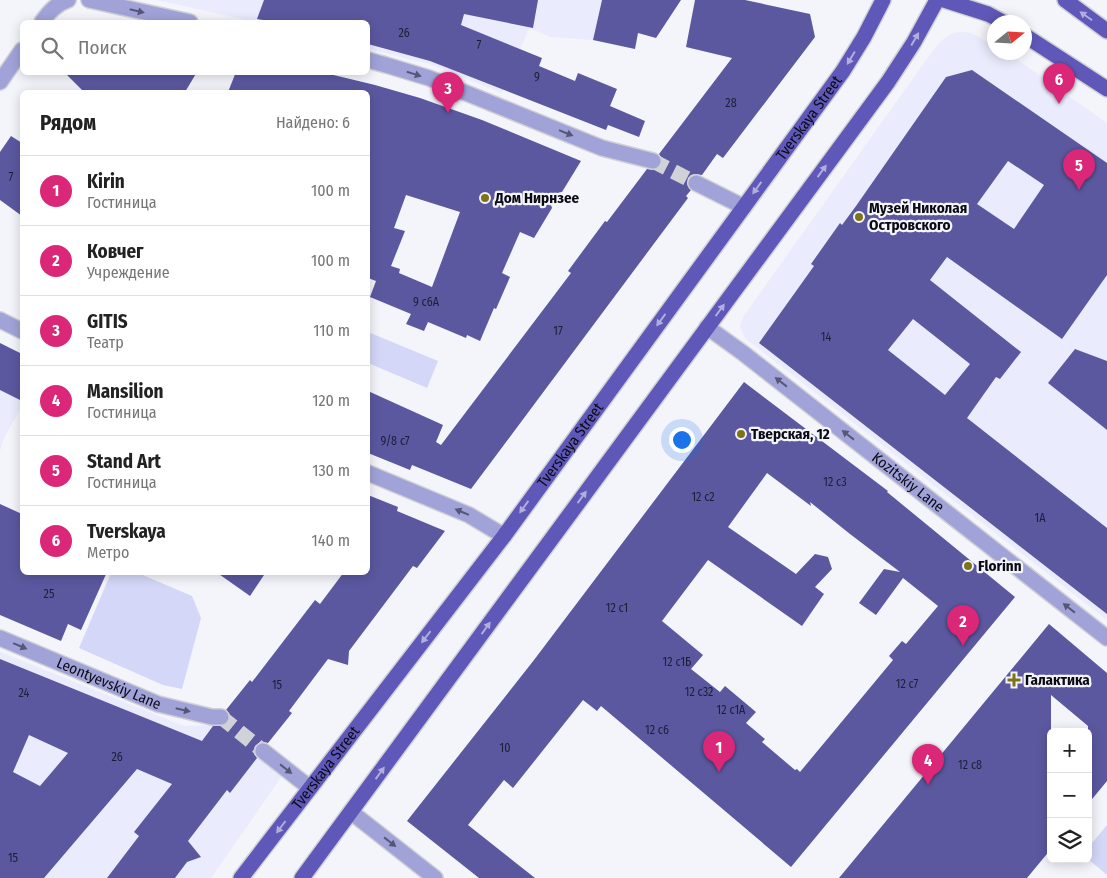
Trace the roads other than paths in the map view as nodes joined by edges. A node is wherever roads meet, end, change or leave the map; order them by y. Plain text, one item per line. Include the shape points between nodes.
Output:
1 (68, 0) edge
2 (90, 0) edge
3 (883, 0) edge
4 (937, 0) edge
5 (944, 0) edge
6 (1065, 0) edge
7 (990, 15) edge
8 (44, 20) edge
9 (181, 20) edge
10 (1107, 31) edge
11 (1032, 39) edge
12 (20, 53) edge
13 (370, 61) edge
14 (0, 82) edge
15 (1107, 89) edge
16 (653, 161) tunnel mouth
17 (696, 183) tunnel mouth
18 (744, 207) junction
19 (0, 320) edge
20 (707, 327) junction
21 (20, 329) edge
22 (370, 474) edge
23 (504, 536) junction
24 (0, 638) edge
25 (1107, 638) edge
26 (221, 717) tunnel mouth
27 (263, 750) tunnel mouth
28 (310, 788) junction
29 (351, 812) junction
30 (241, 878) edge
31 (302, 878) edge
32 (435, 878) edge

1 - 8 street via 54,8
2 -> 9 street
3 -> 18 main road, Tverskaya Street via 843,71
20 -> 4 main road via 888,82
5 - 7 main road
10 -> 6 main road
11 - 15 main road
12 - 14 street
13 -> 16 street via 429,78 602,148
17 - 18 street
18 -> 23 main road, Tverskaya Street
19 - 21 street
25 -> 20 street, Kozitskiy Lane
29 -> 20 main road
23 -> 22 street via 470,515
23 -> 28 main road, Tverskaya Street
24 -> 26 street, Leontyevskiy Lane via 158,704
27 -> 28 street
28 -> 30 main road, Tverskaya Street
29 - 31 main road
29 -> 32 street

